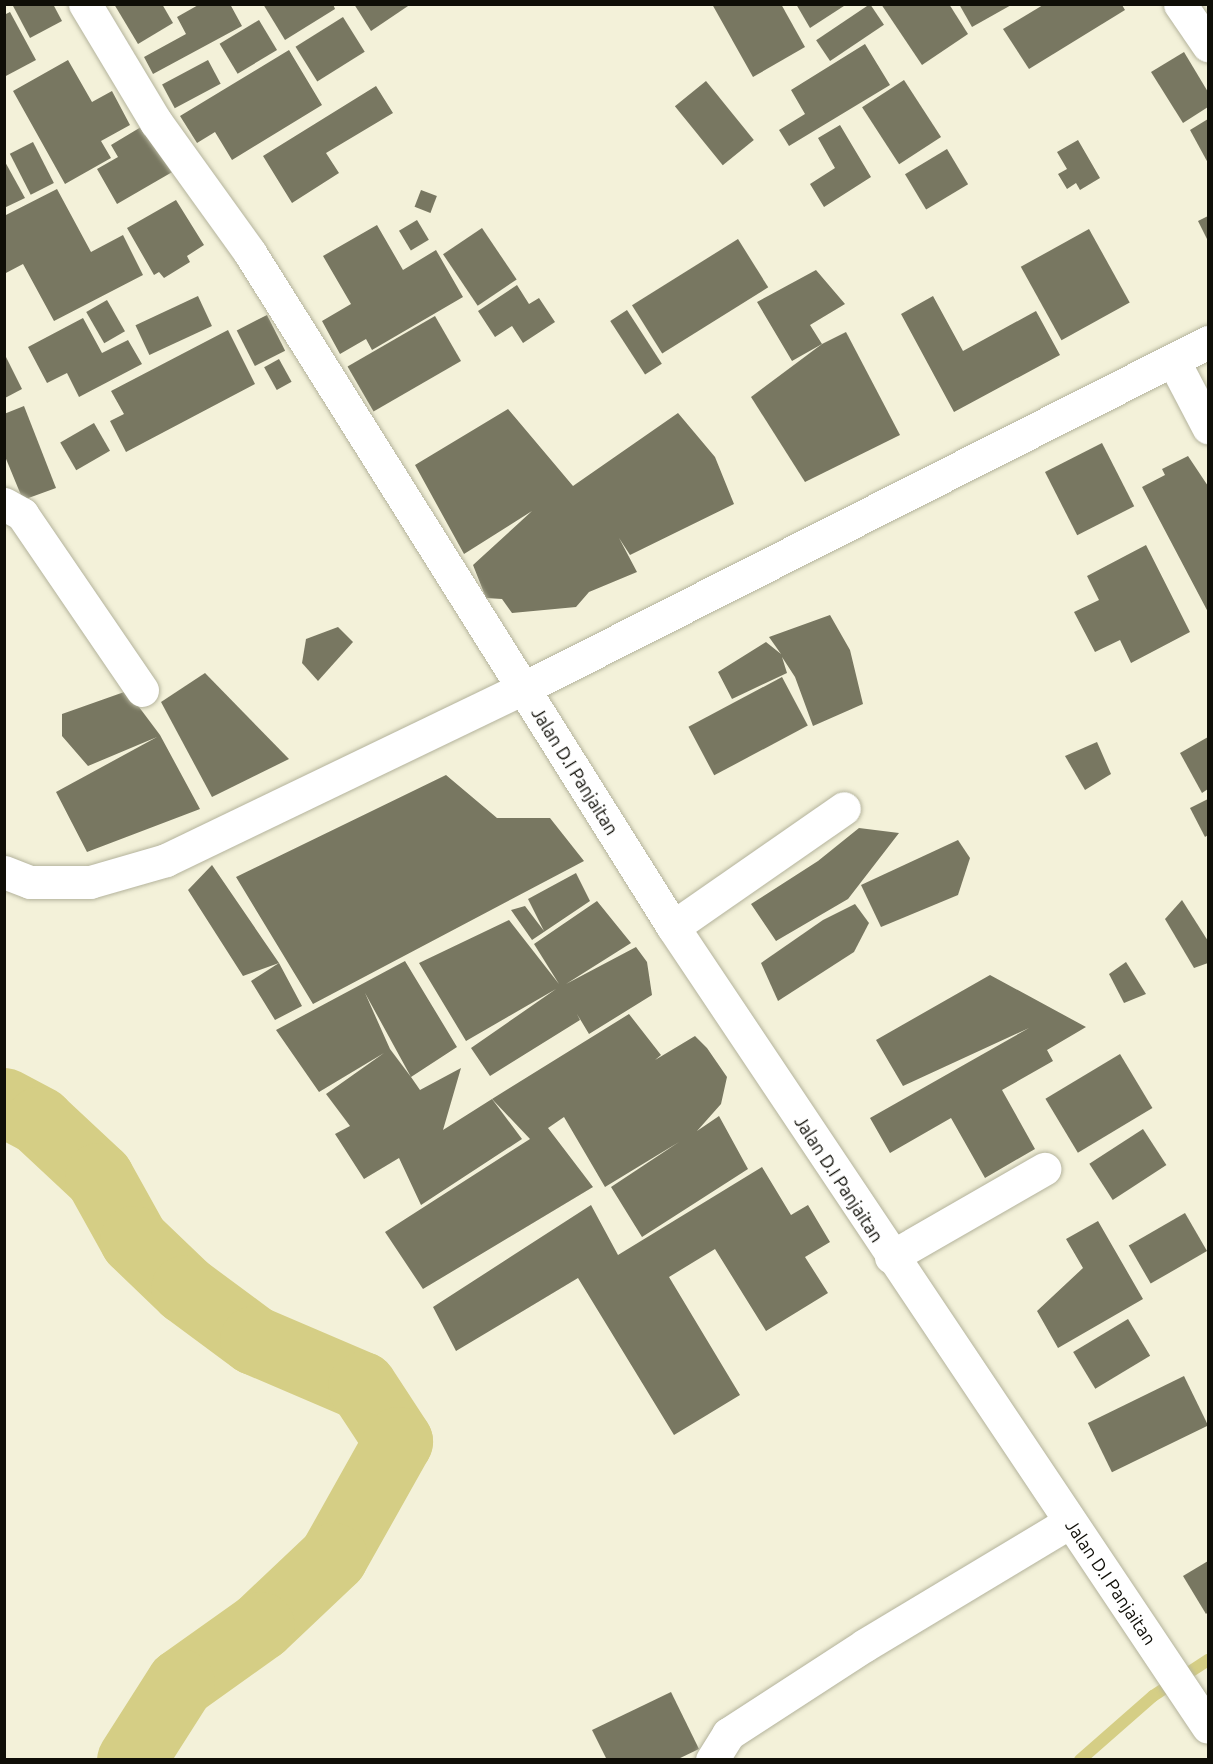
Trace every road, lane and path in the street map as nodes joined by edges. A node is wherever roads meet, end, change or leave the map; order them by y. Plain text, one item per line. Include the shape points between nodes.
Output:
1 (85, 4) edge
2 (1180, 4) edge
3 (1209, 45) edge
4 (1209, 342) edge
5 (1173, 360) junction
6 (1209, 427) edge
7 (4, 504) edge
8 (524, 688) junction
9 (142, 690) dead end
10 (844, 808) dead end
11 (4, 872) edge
12 (673, 927) junction
13 (1044, 1169) dead end
14 (891, 1257) junction
15 (1070, 1522) junction
16 (1200, 1714) edge
17 (712, 1760) edge

1 - 8 street, Jalan D.I Panjaitan via 156,122 250,253
2 - 3 street
4 - 5 street
5 - 6 street
5 - 8 street
7 - 9 street via 22,514
8 - 11 street via 166,860 90,882 30,882
8 - 12 street, Jalan D.I Panjaitan
10 - 12 street
12 - 14 street, Jalan D.I Panjaitan
13 - 14 street
14 - 15 street, Jalan D.I Panjaitan
15 - 16 street, Jalan D.I Panjaitan
15 - 17 street via 865,1645 728,1734

